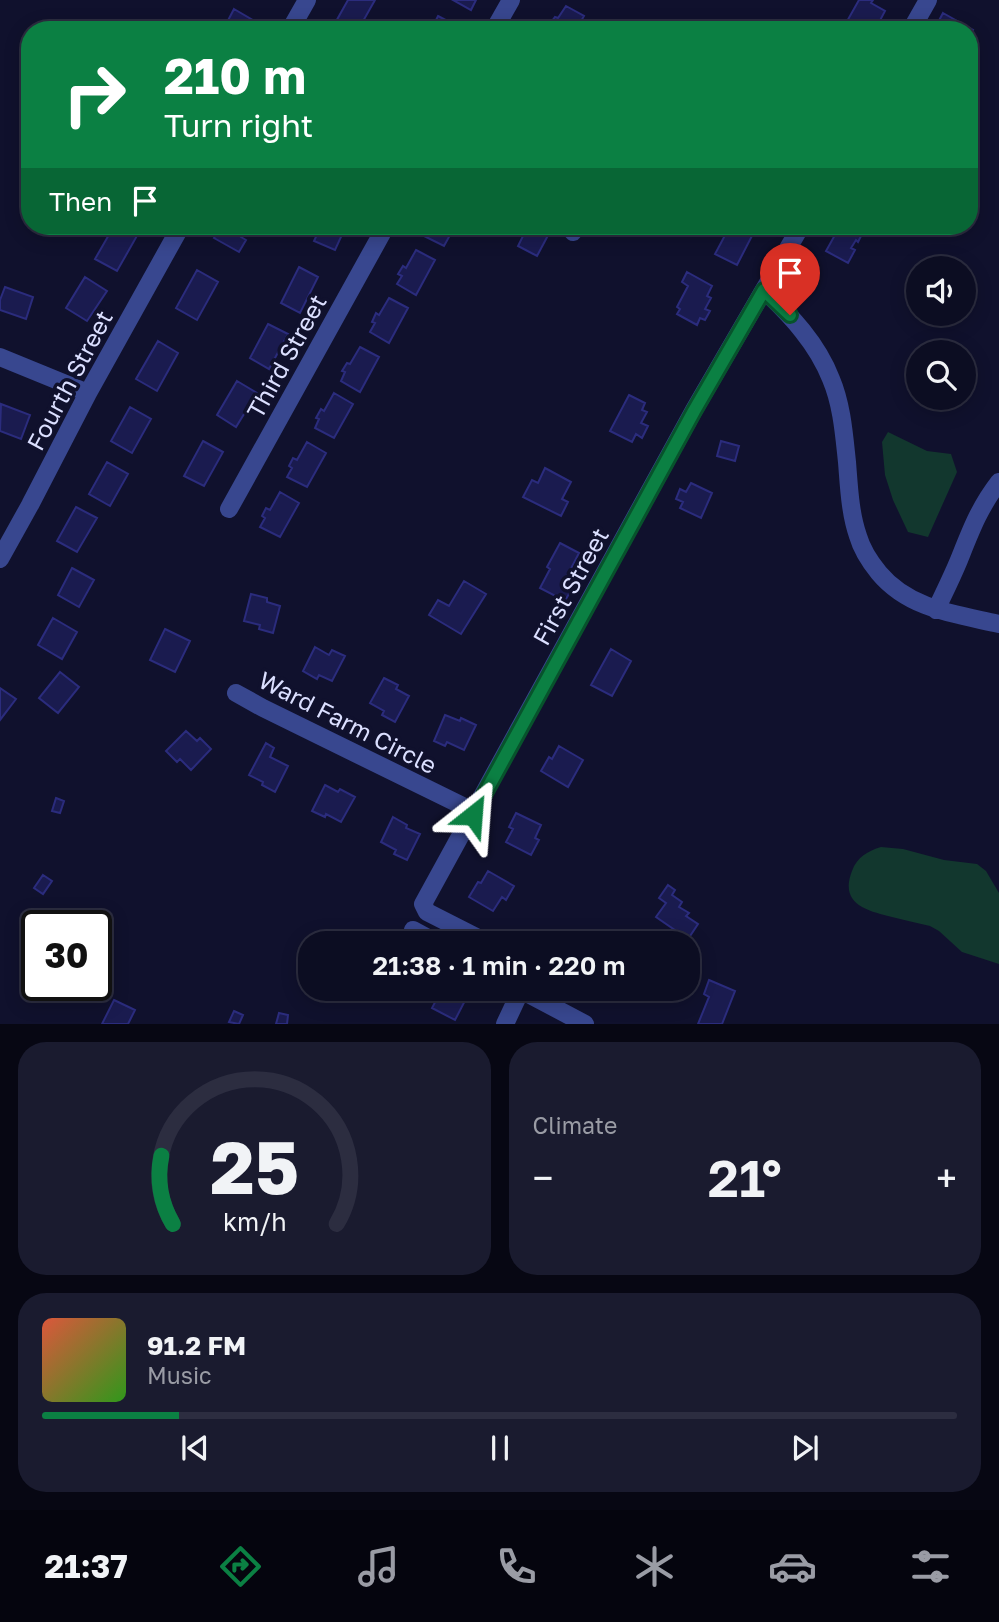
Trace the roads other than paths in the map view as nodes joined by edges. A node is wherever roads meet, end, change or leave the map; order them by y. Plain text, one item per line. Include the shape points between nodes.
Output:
1 (307, 0) edge
2 (510, 0) edge
3 (928, 0) edge
4 (295, 21) edge
5 (499, 21) edge
6 (916, 21) edge
7 (176, 235) edge
8 (381, 235) edge
9 (796, 235) edge
10 (764, 290) junction
11 (0, 357) edge
12 (88, 393) junction
13 (999, 482) edge
14 (229, 509) dead end
15 (0, 559) edge
16 (936, 610) junction
17 (999, 624) edge
18 (236, 693) dead end
19 (475, 812) junction
20 (464, 931) edge
21 (515, 1001) edge
22 (542, 1001) edge
23 (505, 1024) edge
24 (585, 1024) edge

1 - 4 street
2 - 5 street
3 - 6 street
7 - 12 street, Fourth Street
8 - 14 street, Third Street
9 - 10 street, First Street
10 - 16 street via 801,328 831,379 843,423 852,511 865,553 900,593
10 - 19 street, First Street
11 - 12 street
12 - 15 street, Fourth Street
13 - 16 street via 985,501
16 - 17 street
18 - 19 street, Ward Farm Circle
19 - 20 street, First Street via 424,904 427,912
21 - 23 street
22 - 24 street

